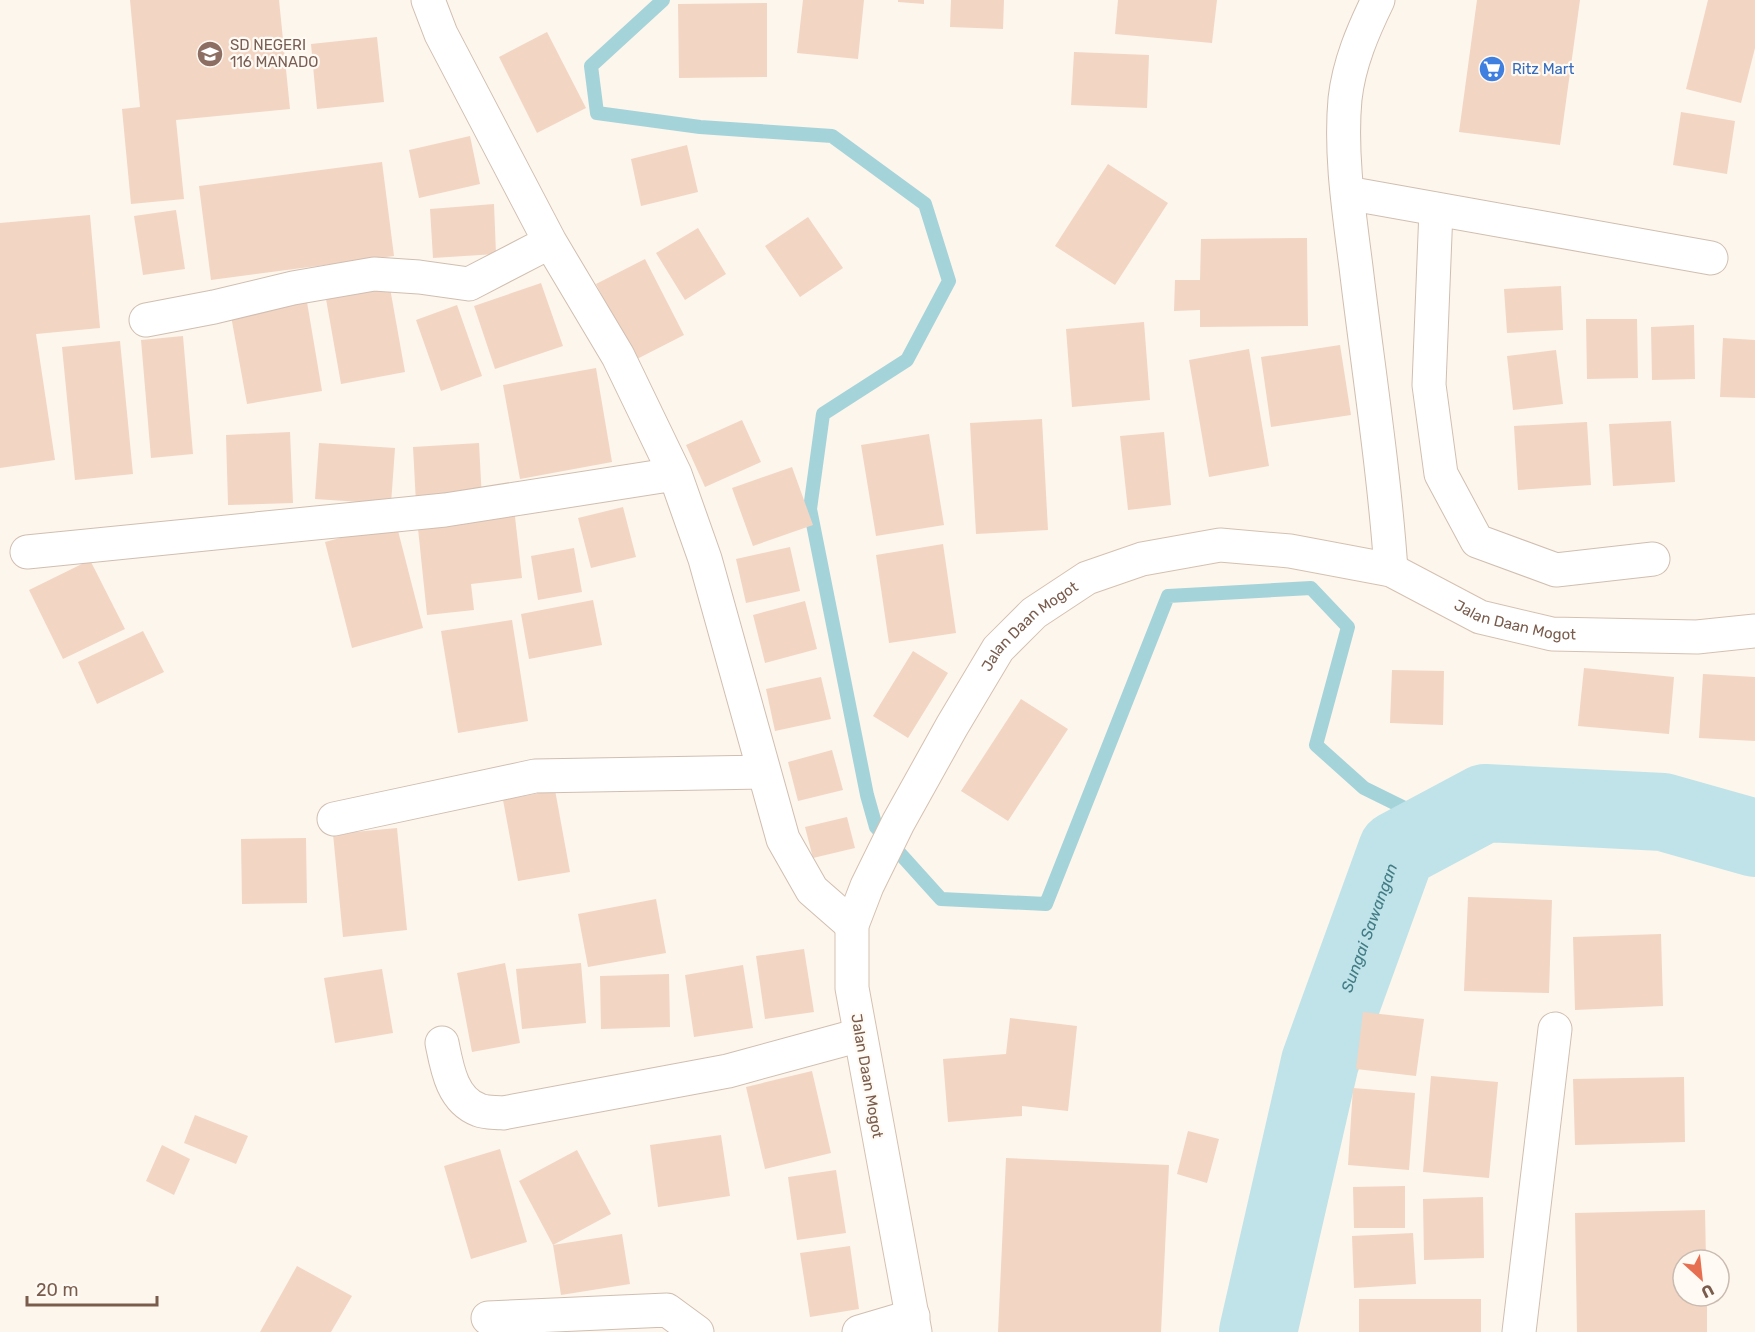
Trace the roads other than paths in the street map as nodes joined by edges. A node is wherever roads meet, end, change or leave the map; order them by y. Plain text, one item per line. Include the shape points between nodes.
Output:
1 (428, 0) edge
2 (1378, 0) edge
3 (1347, 193) junction
4 (1436, 210) junction
5 (550, 242) junction
6 (1711, 258) dead end
7 (146, 320) dead end
8 (675, 474) junction
9 (27, 552) dead end
10 (1653, 559) dead end
11 (1391, 570) junction
12 (1755, 631) edge
13 (764, 772) junction
14 (333, 819) dead end
15 (852, 925) junction
16 (1555, 1029) dead end
17 (860, 1035) junction
18 (442, 1043) dead end
19 (488, 1318) dead end
20 (914, 1324) edge
21 (697, 1332) edge
22 (859, 1332) edge
23 (1520, 1332) edge

1 - 5 street via 441,34
2 - 3 street via 1358,44 1345,98
3 - 4 street
3 - 11 street via 1386,498
4 - 6 street
4 - 10 street via 1429,385 1441,474 1477,541 1556,570
5 - 7 street via 469,284 374,274
5 - 8 street via 618,356
8 - 9 street via 445,510
8 - 13 street via 705,559
11 - 12 street, Jalan Daan Mogot via 1480,617 1552,634 1697,637
11 - 15 street, Jalan Daan Mogot via 1290,551 1220,545 1142,559 1087,578 1034,613 998,649 898,823
13 - 14 street via 535,776
13 - 15 street via 783,839 812,890
15 - 17 street, Jalan Daan Mogot via 852,988
16 - 23 street
17 - 18 street via 728,1071 503,1113 481,1111 457,1091 448,1074
17 - 20 street, Jalan Daan Mogot
19 - 21 street via 667,1310
20 - 22 street

